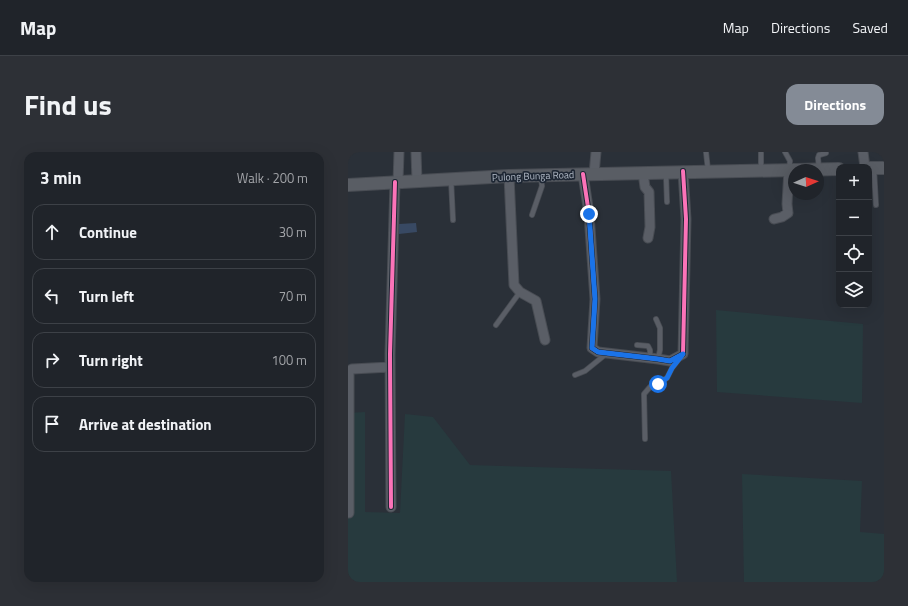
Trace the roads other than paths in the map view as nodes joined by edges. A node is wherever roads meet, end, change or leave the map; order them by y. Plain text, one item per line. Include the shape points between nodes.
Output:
1 (398, 152) edge
2 (416, 152) edge
3 (596, 152) edge
4 (706, 152) edge
5 (785, 152) edge
6 (863, 152) edge
7 (760, 153) dead end
8 (826, 153) dead end
9 (790, 164) edge
10 (819, 164) edge
11 (873, 168) edge
12 (824, 169) edge
13 (836, 169) edge
14 (761, 170) junction
15 (788, 170) edge
16 (683, 171) junction
17 (708, 171) junction
18 (666, 172) junction
19 (643, 173) junction
20 (589, 174) junction
21 (541, 175) junction
22 (509, 176) junction
23 (451, 179) junction
24 (417, 181) junction
25 (396, 182) junction
26 (348, 184) edge
27 (788, 187) edge
28 (667, 202) dead end
29 (876, 205) dead end
30 (532, 215) dead end
31 (774, 219) dead end
32 (453, 220) dead end
33 (648, 238) dead end
34 (520, 292) junction
35 (656, 319) dead end
36 (496, 325) dead end
37 (546, 340) dead end
38 (637, 345) dead end
39 (608, 353) junction
40 (683, 354) junction
41 (654, 359) junction
42 (390, 366) junction
43 (574, 375) dead end
44 (645, 439) dead end
45 (391, 507) dead end
46 (349, 513) edge

1 - 25 street
2 - 24 street
3 - 20 street
4 - 17 lane
5 - 9 lane
6 - 11 street
7 - 14 lane
8 - 10 lane via 819,155
11 - 29 lane
12 - 13 main road, Pulong Bunga Road
14 - 15 main road, Pulong Bunga Road
14 - 17 main road, Pulong Bunga Road
16 - 17 main road, Pulong Bunga Road
16 - 18 main road, Pulong Bunga Road
16 - 40 street via 686,219
18 - 19 main road, Pulong Bunga Road
18 - 28 lane
19 - 20 main road, Pulong Bunga Road
19 - 33 street via 645,187 649,192
20 - 21 main road, Pulong Bunga Road
20 - 39 street via 595,299 592,348 598,352
21 - 22 main road, Pulong Bunga Road
21 - 30 lane via 542,186
22 - 23 main road, Pulong Bunga Road
22 - 34 street via 514,285
23 - 24 main road, Pulong Bunga Road
23 - 32 lane
24 - 25 main road, Pulong Bunga Road
25 - 26 main road, Pulong Bunga Road
25 - 42 street
27 - 31 street via 788,213
34 - 36 lane
34 - 37 street via 536,301
35 - 41 lane via 660,328 660,350
38 - 41 lane via 648,346
39 - 41 street
39 - 43 lane via 584,371
40 - 41 street via 670,361
40 - 44 lane via 667,378 650,387 644,394
42 - 45 street
42 - 46 street via 349,371

